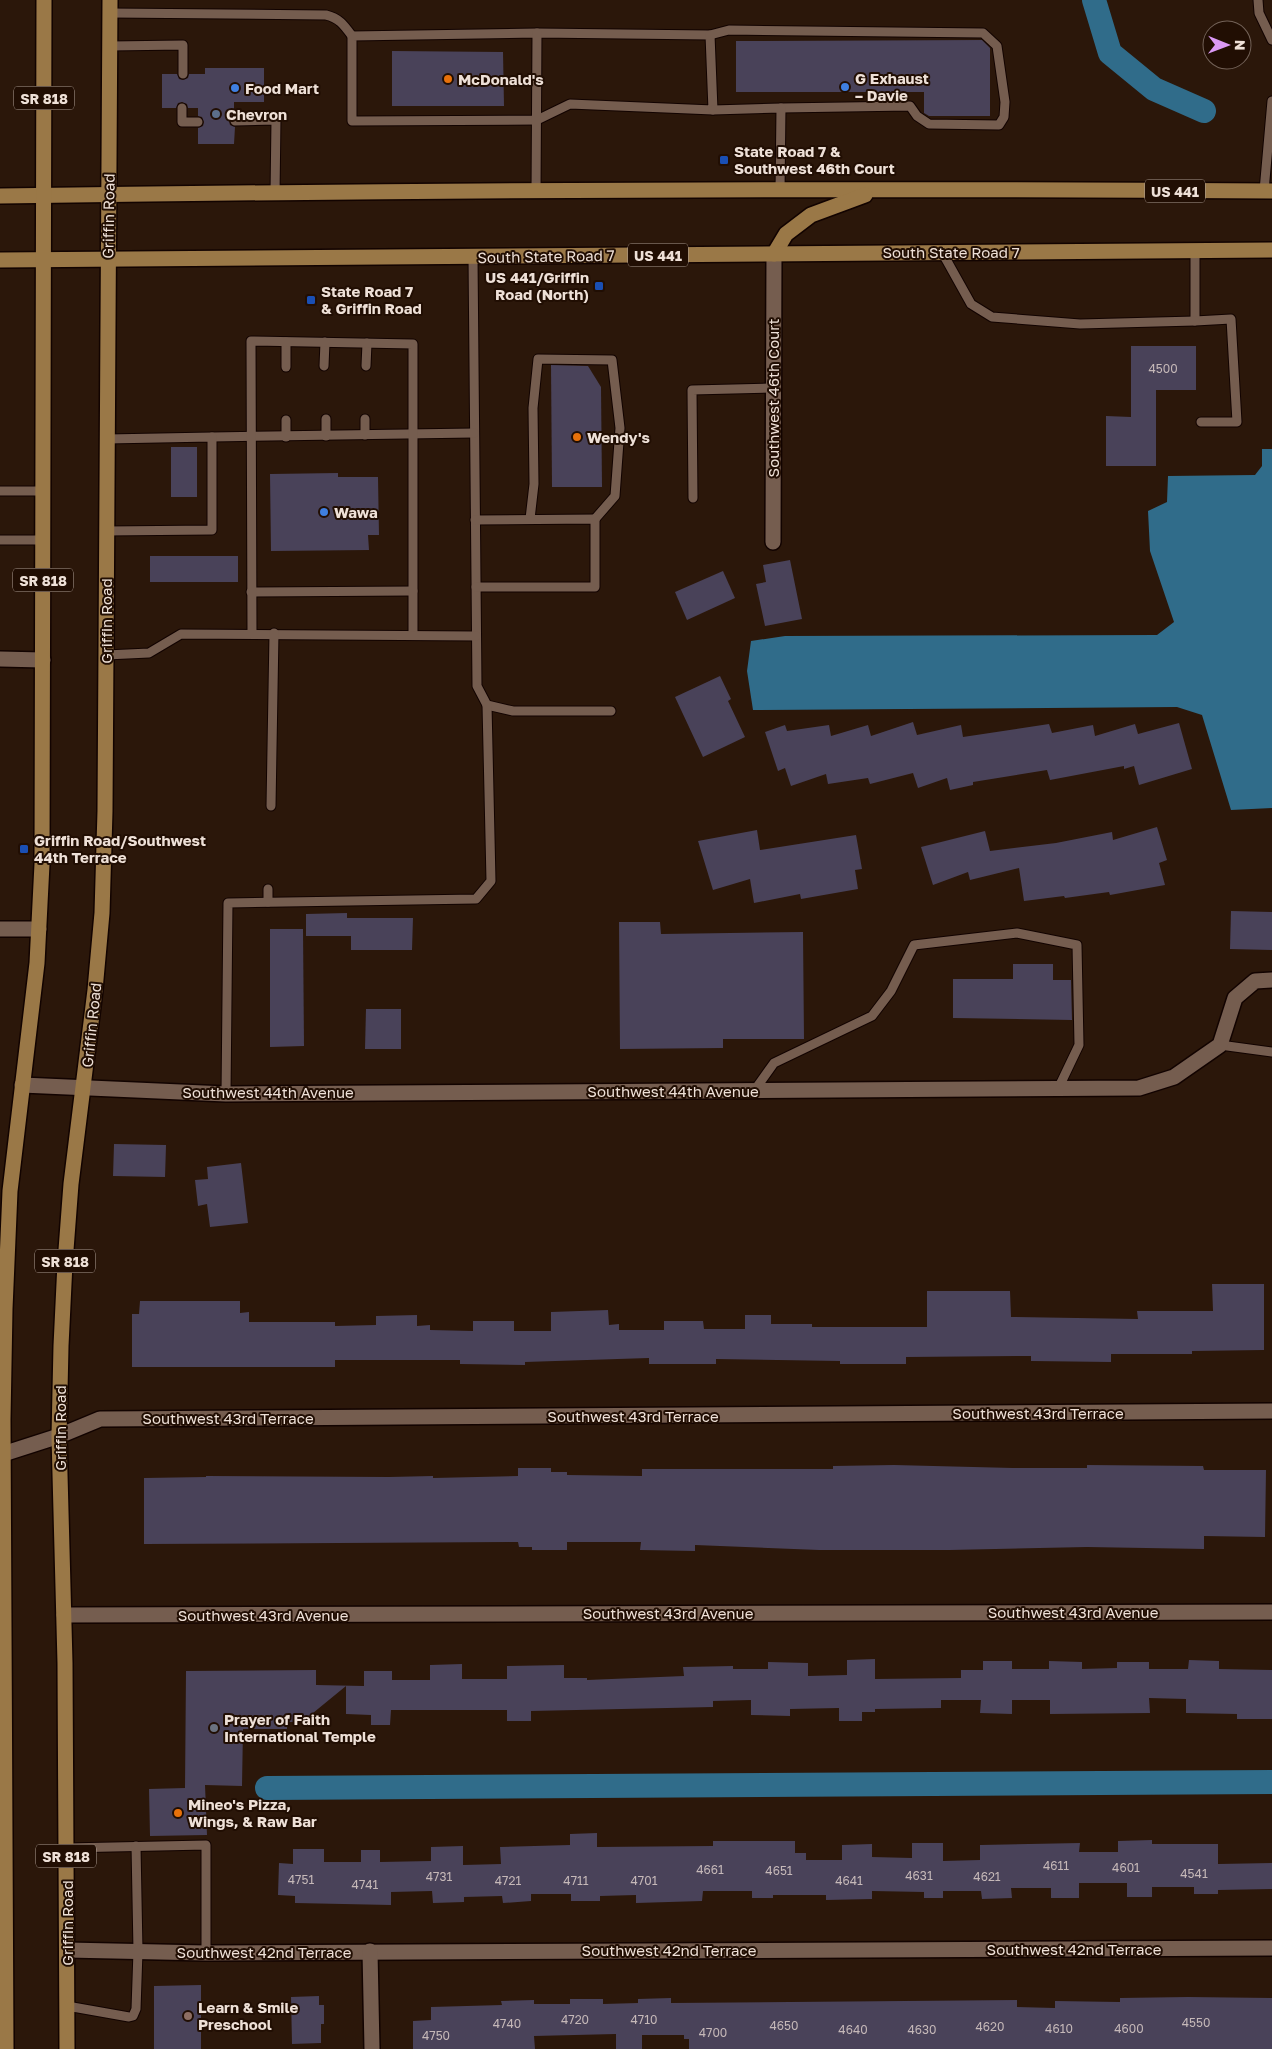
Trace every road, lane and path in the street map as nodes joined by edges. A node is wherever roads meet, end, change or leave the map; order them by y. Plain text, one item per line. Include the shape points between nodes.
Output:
1 (44, 0) edge
2 (1258, 0) edge
3 (110, 6) edge
4 (537, 33) junction
5 (710, 35) junction
6 (352, 36) junction
7 (1272, 40) edge
8 (110, 46) junction
9 (183, 74) dead end
10 (1272, 101) edge
11 (182, 108) dead end
12 (781, 108) junction
13 (713, 110) junction
14 (536, 120) junction
15 (234, 121) dead end
16 (198, 122) dead end
17 (780, 191) junction
18 (876, 191) junction
19 (1268, 191) edge
20 (536, 192) junction
21 (108, 194) junction
22 (275, 194) junction
23 (0, 196) edge
24 (44, 196) junction
25 (1272, 250) edge
26 (1196, 251) junction
27 (942, 252) junction
28 (774, 254) junction
29 (472, 257) junction
30 (107, 258) junction
31 (44, 259) junction
32 (0, 260) edge
33 (1195, 321) junction
34 (286, 342) junction
35 (324, 342) junction
36 (367, 343) junction
37 (324, 366) dead end
38 (366, 366) dead end
39 (286, 367) dead end
40 (773, 388) junction
41 (326, 419) dead end
42 (365, 419) dead end
43 (286, 420) dead end
44 (1201, 422) dead end
45 (474, 433) junction
46 (412, 434) junction
47 (365, 435) junction
48 (326, 436) junction
49 (212, 437) junction
50 (251, 437) junction
51 (286, 437) junction
52 (107, 439) junction
53 (0, 491) edge
54 (44, 491) junction
55 (693, 498) dead end
56 (530, 519) junction
57 (475, 520) junction
58 (594, 520) junction
59 (106, 531) junction
60 (0, 540) edge
61 (43, 540) junction
62 (773, 542) dead end
63 (476, 587) junction
64 (413, 591) junction
65 (251, 592) junction
66 (252, 633) junction
67 (274, 633) junction
68 (413, 635) junction
69 (476, 636) junction
70 (106, 655) junction
71 (0, 659) edge
72 (43, 660) junction
73 (487, 705) junction
74 (611, 711) dead end
75 (271, 806) dead end
76 (268, 889) dead end
77 (268, 902) junction
78 (0, 929) edge
79 (39, 929) junction
80 (1272, 980) edge
81 (1220, 1045) junction
82 (1272, 1052) edge
83 (22, 1085) junction
84 (84, 1088) junction
85 (1058, 1089) junction
86 (754, 1091) junction
87 (226, 1094) junction
88 (5, 1191) edge
89 (1272, 1411) edge
90 (59, 1436) junction
91 (2, 1455) edge
92 (1272, 1612) edge
93 (64, 1615) junction
94 (136, 1846) junction
95 (66, 1848) junction
96 (1272, 1948) edge
97 (67, 1950) junction
98 (138, 1950) junction
99 (370, 1951) junction
100 (206, 1954) junction
101 (67, 2006) junction
102 (6, 2049) edge
103 (67, 2049) edge
104 (372, 2049) edge

1 - 24 main road, SR 818
2 - 7 lane via 1259,13
3 - 6 lane via 326,15 342,23
3 - 8 main road, Griffin Road / SR 818
4 - 5 lane
4 - 6 lane
4 - 14 lane
5 - 12 lane via 729,30 984,32 997,46 1005,102 1004,117 999,125 929,124 910,106
5 - 13 lane
6 - 14 lane via 352,121
8 - 9 lane via 183,45
8 - 21 main road, Griffin Road / SR 818
10 - 19 lane
11 - 16 lane via 182,122
12 - 13 lane
12 - 17 lane
13 - 14 lane via 570,104
14 - 20 lane
15 - 22 lane via 276,120
17 - 18 main road, US 441
17 - 20 main road, US 441
18 - 19 main road, US 441
18 - 28 main road via 811,215 786,234
20 - 22 main road, US 441
21 - 22 main road, US 441
21 - 24 main road, US 441
21 - 30 main road, Griffin Road / SR 818
23 - 24 main road, US 441
24 - 31 main road, SR 818
25 - 26 main road, South State Road 7 / US 441
26 - 27 main road, South State Road 7 / US 441
26 - 33 lane
27 - 28 main road, South State Road 7 / US 441
27 - 33 lane via 971,304 992,317 1080,324
28 - 29 main road, South State Road 7 / US 441
28 - 40 street, Southwest 46th Court
29 - 30 main road, South State Road 7 / US 441
29 - 45 lane
30 - 31 main road, South State Road 7 / US 441
30 - 52 main road, Griffin Road / SR 818
31 - 32 main road, South State Road 7 / US 441
31 - 54 main road, SR 818
33 - 44 lane via 1231,319 1238,422
34 - 35 lane
34 - 39 lane
34 - 50 lane via 251,341
35 - 36 lane
35 - 37 lane
36 - 38 lane
36 - 46 lane via 413,344
40 - 55 lane via 692,390
40 - 62 street, Southwest 46th Court
41 - 48 lane
42 - 47 lane
43 - 51 lane
45 - 46 lane
45 - 57 lane
46 - 47 lane
46 - 64 lane
47 - 48 lane
48 - 51 lane
49 - 50 lane
49 - 52 lane
49 - 59 lane via 212,530
50 - 51 lane
50 - 65 lane
52 - 59 main road, Griffin Road / SR 818
53 - 54 lane
54 - 61 main road, SR 818
56 - 57 lane
56 - 58 lane
56 - 58 lane via 534,484 533,408 538,359 612,360 620,428 615,496
57 - 63 lane
58 - 63 lane via 594,587
59 - 70 main road, Griffin Road / SR 818
60 - 61 lane
61 - 72 main road, SR 818
63 - 69 lane
64 - 65 lane
64 - 68 lane
65 - 66 lane
66 - 67 lane
66 - 70 lane via 181,634 149,653
67 - 68 lane
67 - 75 lane
68 - 69 lane
69 - 73 lane via 477,686
70 - 84 main road, Griffin Road / SR 818 via 102,913
71 - 72 street
72 - 79 main road, SR 818
73 - 74 lane via 513,711
73 - 77 lane via 490,881 476,899
76 - 77 lane
77 - 87 lane via 228,903
78 - 79 street
79 - 83 main road, SR 818
80 - 81 street via 1255,980 1235,998
81 - 82 lane
81 - 85 street, Southwest 44th Avenue via 1174,1077 1139,1088
83 - 84 street, Southwest 44th Avenue
83 - 88 main road, SR 818
84 - 87 street, Southwest 44th Avenue
84 - 90 main road, Griffin Road / SR 818 via 71,1184 65,1263
85 - 86 street, Southwest 44th Avenue
85 - 86 lane via 1079,1044 1077,945 1017,933 914,945 891,990 872,1016 774,1063
86 - 87 street, Southwest 44th Avenue
88 - 91 main road, SR 818
89 - 90 street, Southwest 43rd Terrace via 100,1419
90 - 91 street, Southwest 43rd Terrace
90 - 93 main road, Griffin Road / SR 818
91 - 102 main road, SR 818
92 - 93 street, Southwest 43rd Avenue
93 - 95 main road, Griffin Road / SR 818
94 - 95 lane
94 - 98 lane
94 - 100 lane via 206,1845
95 - 97 main road, Griffin Road / SR 818
96 - 99 street, Southwest 42nd Terrace
97 - 98 street, Southwest 42nd Terrace
97 - 101 main road, Griffin Road / SR 818
98 - 100 street, Southwest 42nd Terrace
98 - 101 lane via 133,2016
99 - 100 street, Southwest 42nd Terrace
99 - 104 street
101 - 103 main road, Griffin Road / SR 818

